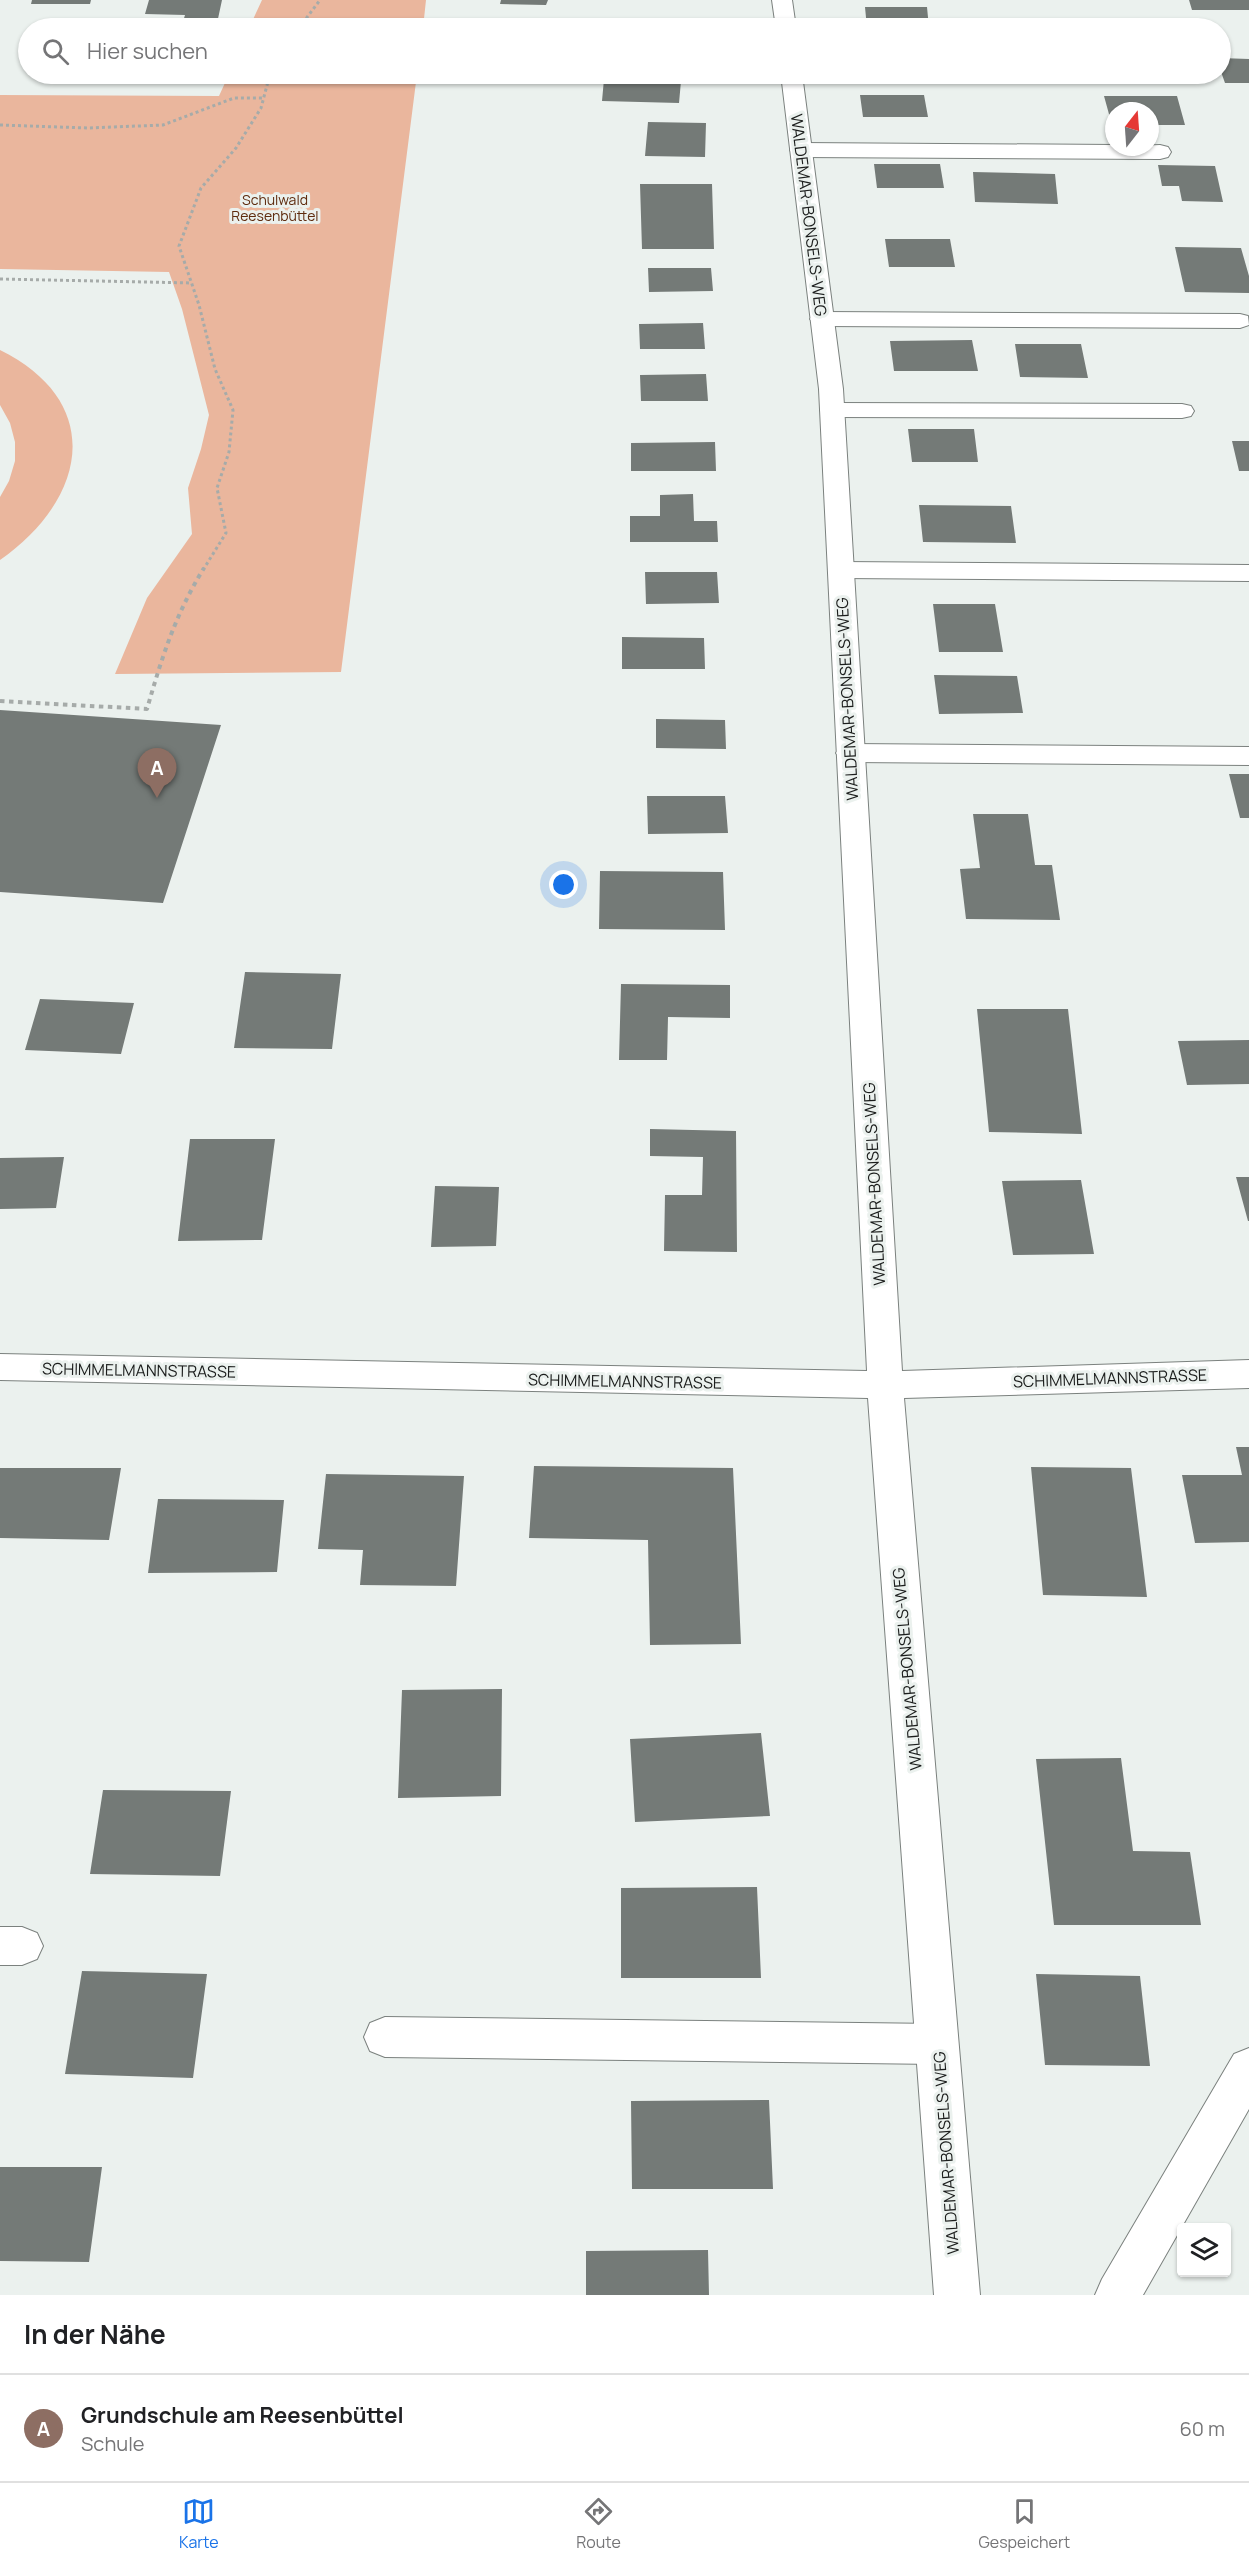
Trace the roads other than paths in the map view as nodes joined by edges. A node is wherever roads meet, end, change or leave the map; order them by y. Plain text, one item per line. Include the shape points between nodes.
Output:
1 (782, 0) edge
2 (785, 18) edge
3 (792, 84) edge
4 (801, 150) junction
5 (1160, 153) dead end
6 (822, 319) junction
7 (1240, 321) dead end
8 (832, 410) junction
9 (1182, 411) dead end
10 (841, 570) junction
11 (1249, 573) edge
12 (850, 753) junction
13 (1249, 756) edge
14 (0, 1366) edge
15 (1249, 1374) edge
16 (885, 1385) junction
17 (385, 2037) dead end
18 (938, 2044) junction
19 (1249, 2068) edge
20 (957, 2295) edge
21 (1118, 2295) edge

1 - 2 street
3 - 4 street, WALDEMAR-BONSELS-WEG
4 - 5 street
4 - 6 street, WALDEMAR-BONSELS-WEG
6 - 7 street
6 - 8 street, WALDEMAR-BONSELS-WEG
8 - 9 street
8 - 10 street, WALDEMAR-BONSELS-WEG
10 - 11 street
10 - 12 street, WALDEMAR-BONSELS-WEG
12 - 13 street
12 - 16 street, WALDEMAR-BONSELS-WEG
14 - 16 street, SCHIMMELMANNSTRASSE
15 - 16 street, SCHIMMELMANNSTRASSE
16 - 18 street, WALDEMAR-BONSELS-WEG
17 - 18 street
18 - 20 street, WALDEMAR-BONSELS-WEG
19 - 21 street

